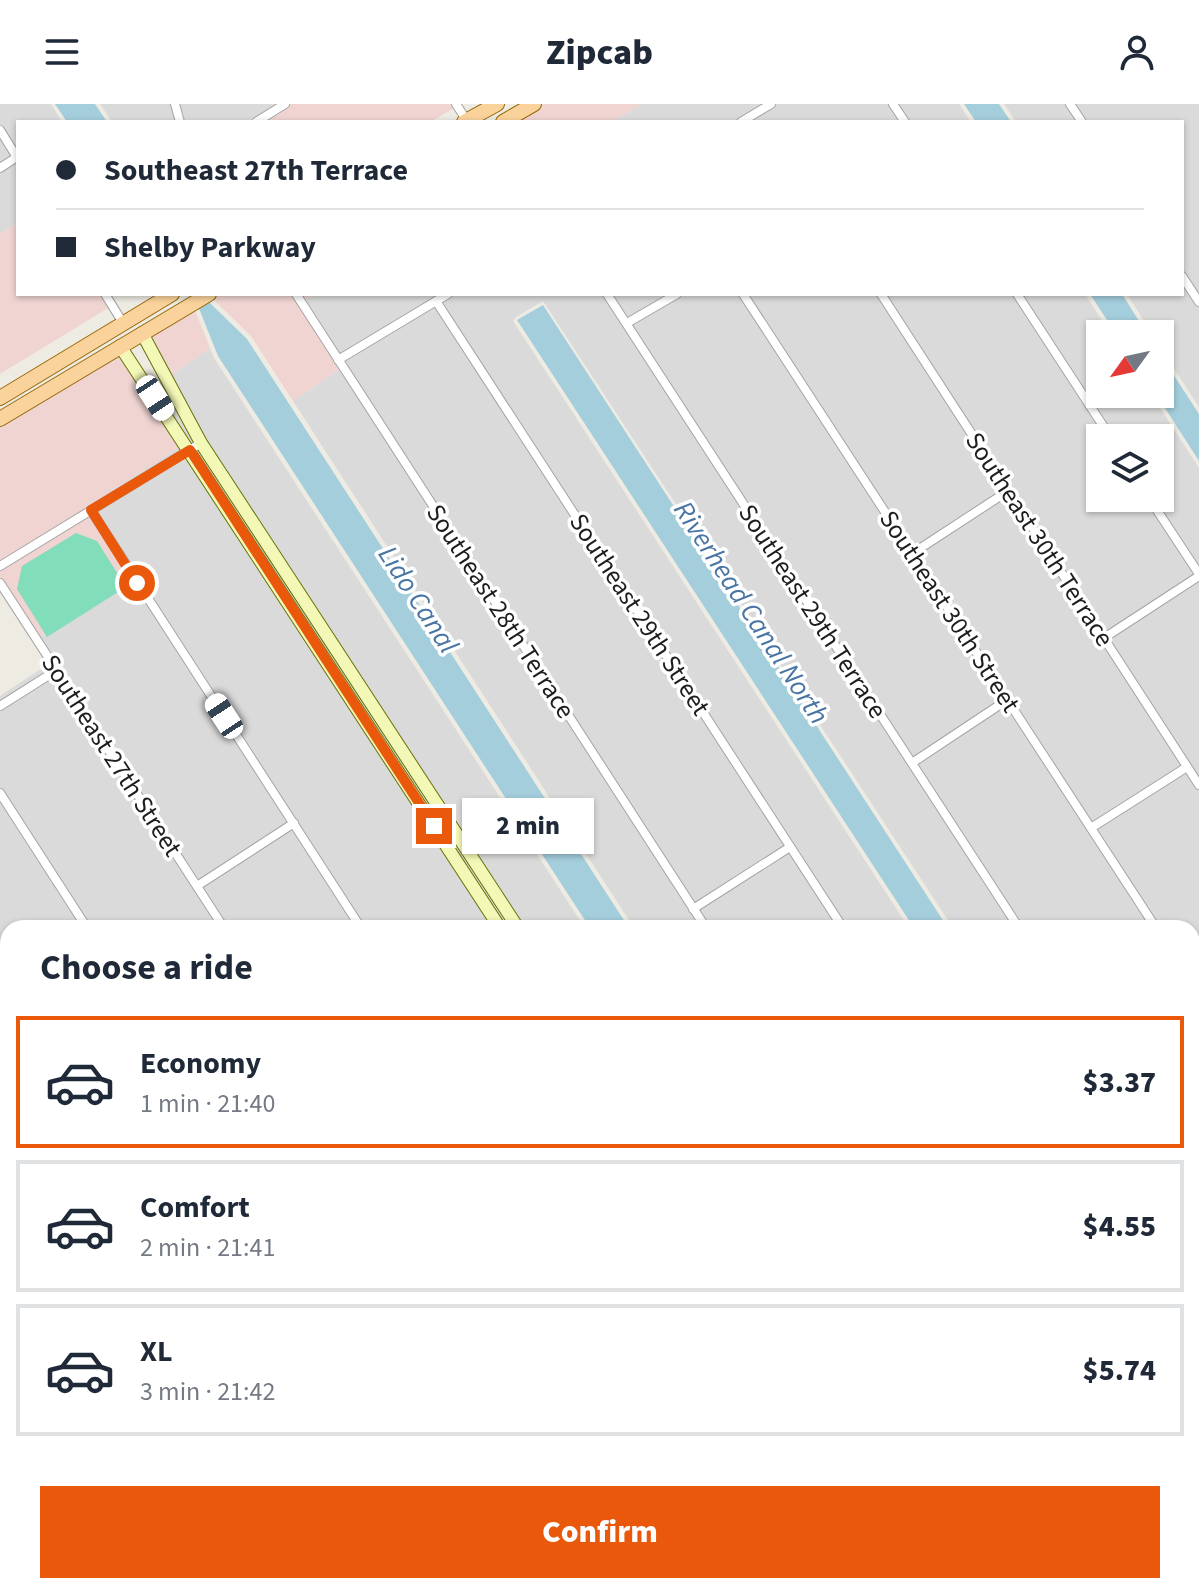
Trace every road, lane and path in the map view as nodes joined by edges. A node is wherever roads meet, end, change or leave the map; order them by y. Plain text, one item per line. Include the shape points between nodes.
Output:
1 (285, 104) edge
2 (497, 104) edge
3 (534, 104) edge
4 (771, 104) edge
5 (259, 120) edge
6 (469, 120) edge
7 (506, 120) edge
8 (744, 120) edge
9 (0, 130) edge
10 (16, 155) edge
11 (1184, 279) edge
12 (106, 296) edge
13 (169, 296) edge
14 (171, 296) edge
15 (206, 296) edge
16 (297, 296) edge
17 (445, 296) edge
18 (608, 296) edge
19 (674, 296) edge
20 (744, 296) edge
21 (882, 296) edge
22 (1018, 296) edge
23 (436, 301) junction
24 (1199, 302) edge
25 (123, 323) junction
26 (627, 323) junction
27 (142, 333) junction
28 (120, 346) junction
29 (338, 360) junction
30 (66, 379) junction
31 (0, 398) edge
32 (0, 419) edge
33 (1102, 424) edge
34 (196, 447) junction
35 (1008, 491) junction
36 (91, 510) junction
37 (1158, 512) edge
38 (913, 553) junction
39 (0, 566) edge
40 (1199, 575) edge
41 (0, 583) edge
42 (1104, 638) junction
43 (57, 670) junction
44 (1007, 700) junction
45 (0, 706) edge
46 (912, 763) junction
47 (1187, 767) junction
48 (1199, 785) edge
49 (0, 793) edge
50 (294, 823) junction
51 (1091, 828) junction
52 (790, 847) junction
53 (197, 886) junction
54 (693, 909) junction
55 (82, 920) edge
56 (219, 920) edge
57 (356, 920) edge
58 (495, 920) edge
59 (513, 920) edge
60 (701, 920) edge
61 (838, 920) edge
62 (1014, 920) edge
63 (1151, 920) edge

1 - 5 street
2 - 6 main road
3 - 7 main road
4 - 8 street
9 - 10 street
11 - 24 street
12 - 25 street
13 - 25 main road
14 - 28 main road
15 - 27 main road
16 - 29 street, Southeast 28th Terrace
17 - 23 street
18 - 26 street, Southeast 29th Terrace
19 - 26 street
20 - 38 street, Southeast 30th Street
21 - 35 street, Southeast 30th Terrace
22 - 33 street
23 - 29 street
23 - 52 street, Southeast 29th Street
25 - 30 main road via 110,344 77,364
25 - 31 main road
26 - 46 street, Southeast 29th Terrace
27 - 28 main road
27 - 34 street
28 - 30 main road
28 - 34 street
29 - 54 street, Southeast 28th Terrace
30 - 32 main road
34 - 36 street
34 - 58 street
34 - 59 street
35 - 38 street
35 - 42 street, Southeast 30th Terrace
36 - 39 street
36 - 50 street
37 - 40 street
38 - 44 street, Southeast 30th Street
40 - 42 street
41 - 43 street, Southeast 27th Street
42 - 47 street, Southeast 30th Terrace
43 - 45 street
43 - 53 street, Southeast 27th Street
44 - 46 street
44 - 51 street, Southeast 30th Street
46 - 62 street, Southeast 29th Terrace
47 - 48 street, Southeast 30th Terrace
47 - 51 street
49 - 55 street
50 - 53 street
50 - 57 street
51 - 63 street, Southeast 30th Street
52 - 54 street
52 - 61 street, Southeast 29th Street
53 - 56 street, Southeast 27th Street
54 - 60 street, Southeast 28th Terrace

